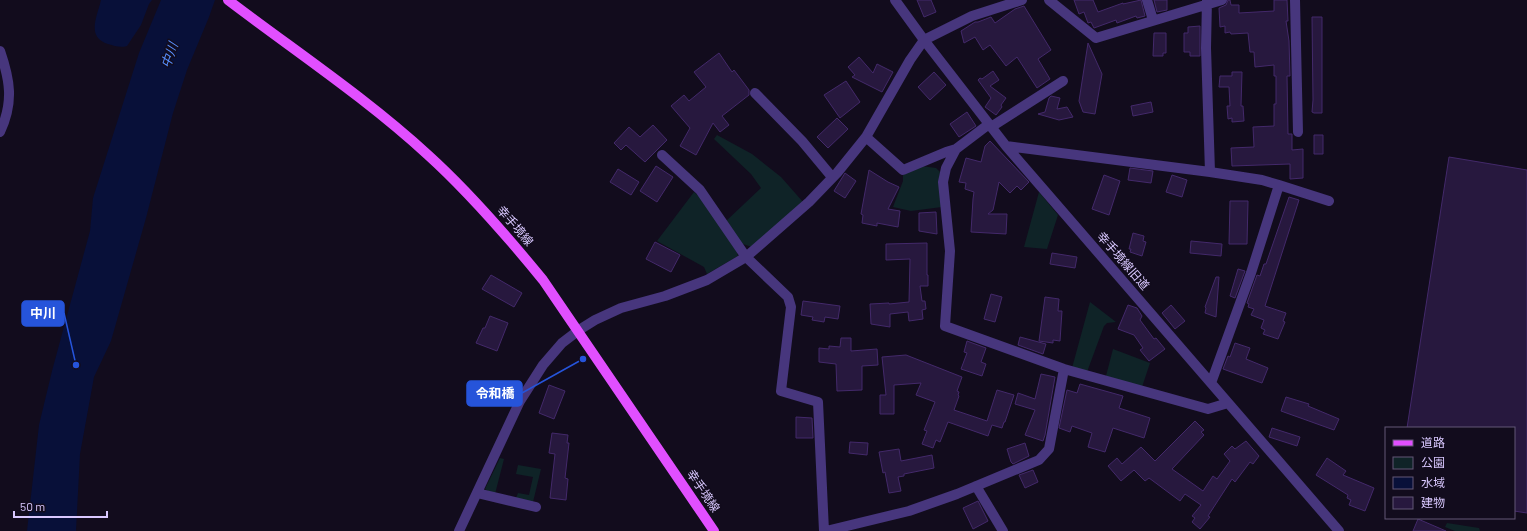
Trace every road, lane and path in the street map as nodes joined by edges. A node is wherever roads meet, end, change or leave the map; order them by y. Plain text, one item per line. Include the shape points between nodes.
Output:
1 (228, 0) edge
2 (895, 0) edge
3 (1022, 0) edge
4 (1049, 0) edge
5 (1147, 0) edge
6 (1222, 0) edge
7 (1295, 0) edge
8 (1207, 2) edge
9 (1153, 20) junction
10 (924, 40) junction
11 (0, 51) edge
12 (1063, 81) dead end
13 (755, 93) dead end
14 (990, 126) junction
15 (0, 132) edge
16 (1298, 132) dead end
17 (866, 137) junction
18 (1006, 146) junction
19 (956, 149) junction
20 (662, 155) dead end
21 (1210, 172) junction
22 (832, 177) junction
23 (1279, 185) junction
24 (1329, 201) dead end
25 (746, 257) junction
26 (579, 330) junction
27 (1064, 369) junction
28 (1211, 382) junction
29 (1228, 403) junction
30 (976, 486) junction
31 (477, 493) junction
32 (536, 507) dead end
33 (459, 531) edge
34 (714, 531) edge
35 (825, 531) edge
36 (1003, 531) edge
37 (1339, 531) edge

1 - 26 main road, 幸手境線 via 356,96 428,155 513,243
2 - 10 street, 幸手境線旧道
3 - 10 street via 972,16
4 - 9 street via 1096,38
5 - 9 street
6 - 8 street
7 - 16 street
8 - 9 street
8 - 21 street
10 - 14 street, 幸手境線旧道
10 - 17 street
11 - 15 street via 7,72 9,97
12 - 14 street
13 - 22 street via 802,141
14 - 18 street, 幸手境線旧道
14 - 19 street
17 - 19 street via 903,170
17 - 22 street
18 - 21 street
18 - 28 street, 幸手境線旧道
19 - 27 street via 946,168 943,182 950,251 945,326
20 - 25 street via 700,190
21 - 23 street
22 - 25 street
23 - 24 street
23 - 28 street
25 - 26 street via 707,280 665,296 621,308
25 - 35 street via 779,287 790,302 781,391 818,402
26 - 31 street via 562,343 543,365 520,400
26 - 34 main road, 幸手境線
27 - 29 street via 1208,409
27 - 30 street via 1050,449 1039,460
28 - 29 street, 幸手境線旧道
29 - 37 street, 幸手境線旧道
30 - 35 street via 909,511
30 - 36 street
31 - 32 street
31 - 33 street

